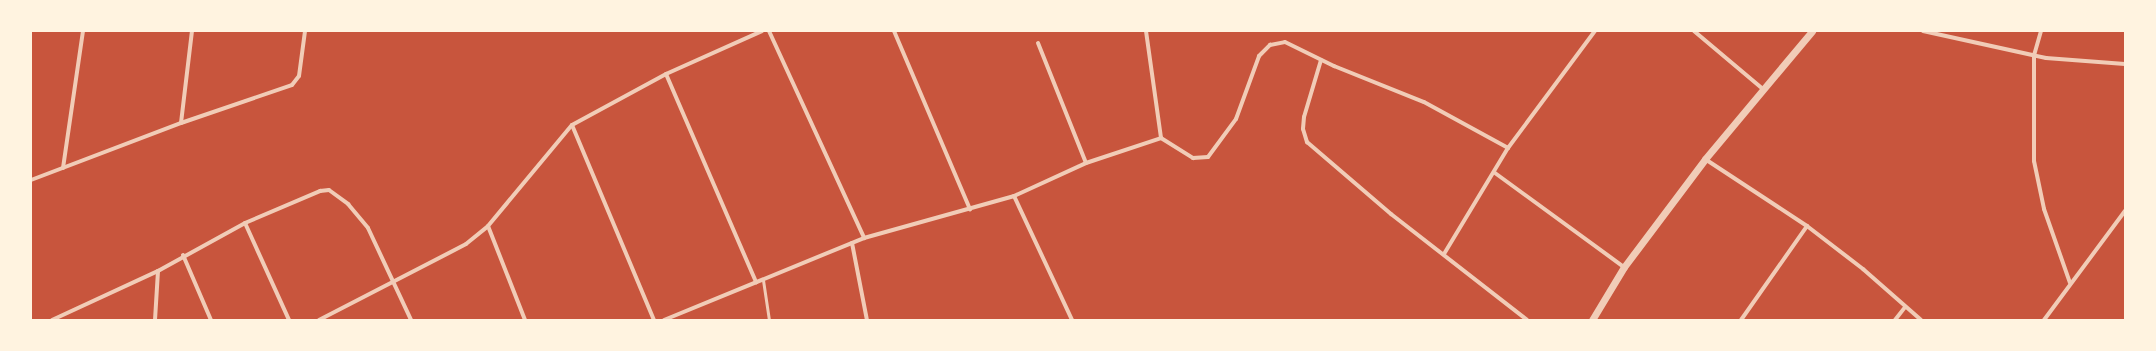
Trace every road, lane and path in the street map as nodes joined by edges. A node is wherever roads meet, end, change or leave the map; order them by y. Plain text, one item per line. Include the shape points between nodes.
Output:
1 (83, 31) edge
2 (192, 31) edge
3 (305, 31) edge
4 (762, 31) edge
5 (769, 31) edge
6 (894, 31) edge
7 (1146, 31) edge
8 (1595, 31) edge
9 (1694, 31) edge
10 (1812, 31) edge
11 (1923, 31) edge
12 (2041, 31) edge
13 (1038, 43) dead end
14 (2034, 55) junction
15 (1321, 60) junction
16 (2125, 64) edge
17 (666, 74) junction
18 (1764, 90) junction
19 (181, 123) junction
20 (572, 125) junction
21 (1160, 138) junction
22 (1508, 148) junction
23 (1705, 159) junction
24 (1086, 163) junction
25 (63, 168) junction
26 (1495, 173) junction
27 (31, 180) edge
28 (1014, 196) junction
29 (970, 209) junction
30 (2125, 211) edge
31 (245, 223) junction
32 (488, 226) junction
33 (1807, 226) junction
34 (864, 238) junction
35 (852, 243) junction
36 (1444, 254) junction
37 (183, 255) junction
38 (1624, 267) junction
39 (158, 271) junction
40 (763, 280) junction
41 (394, 281) junction
42 (756, 282) junction
43 (2070, 283) junction
44 (1904, 307) junction
45 (52, 320) edge
46 (154, 320) edge
47 (211, 320) edge
48 (289, 320) edge
49 (319, 320) edge
50 (411, 320) edge
51 (525, 320) edge
52 (654, 320) edge
53 (664, 320) edge
54 (769, 320) edge
55 (867, 320) edge
56 (1072, 320) edge
57 (1527, 320) edge
58 (1592, 320) edge
59 (1741, 320) edge
60 (1895, 320) edge
61 (1921, 320) edge
62 (2044, 320) edge

1 - 25 street
2 - 19 street
3 - 19 street via 298,79 285,88
4 - 17 street
5 - 34 street
6 - 29 street
7 - 21 street
8 - 22 street
9 - 18 street
10 - 18 street
11 - 14 street
12 - 14 street
13 - 24 street
14 - 16 street via 2094,63
14 - 43 street via 2034,160 2038,188
15 - 21 street via 1290,43 1277,42 1270,45 1259,56 1231,129 1208,157 1193,158
15 - 22 street via 1424,102
15 - 36 street via 1304,117 1303,129 1307,142 1391,214
17 - 20 street
17 - 42 street
18 - 23 street
19 - 25 street
20 - 32 street
20 - 52 street
21 - 24 street
22 - 26 street
23 - 33 street
23 - 38 street
24 - 28 street
25 - 27 street
26 - 36 street
26 - 38 street
28 - 29 street
28 - 56 street
29 - 34 street
30 - 43 street
31 - 37 street
31 - 41 street via 320,191 334,192 358,214
31 - 48 street
32 - 41 street via 466,244
32 - 51 street
33 - 44 street via 1863,269
33 - 59 street
34 - 35 street
35 - 40 street
35 - 55 street
36 - 57 street
37 - 39 street
37 - 47 street
38 - 58 street
39 - 45 street
39 - 46 street
40 - 42 street
40 - 54 lane
41 - 49 street
41 - 50 street
42 - 53 street
43 - 62 street
44 - 60 street
44 - 61 street

